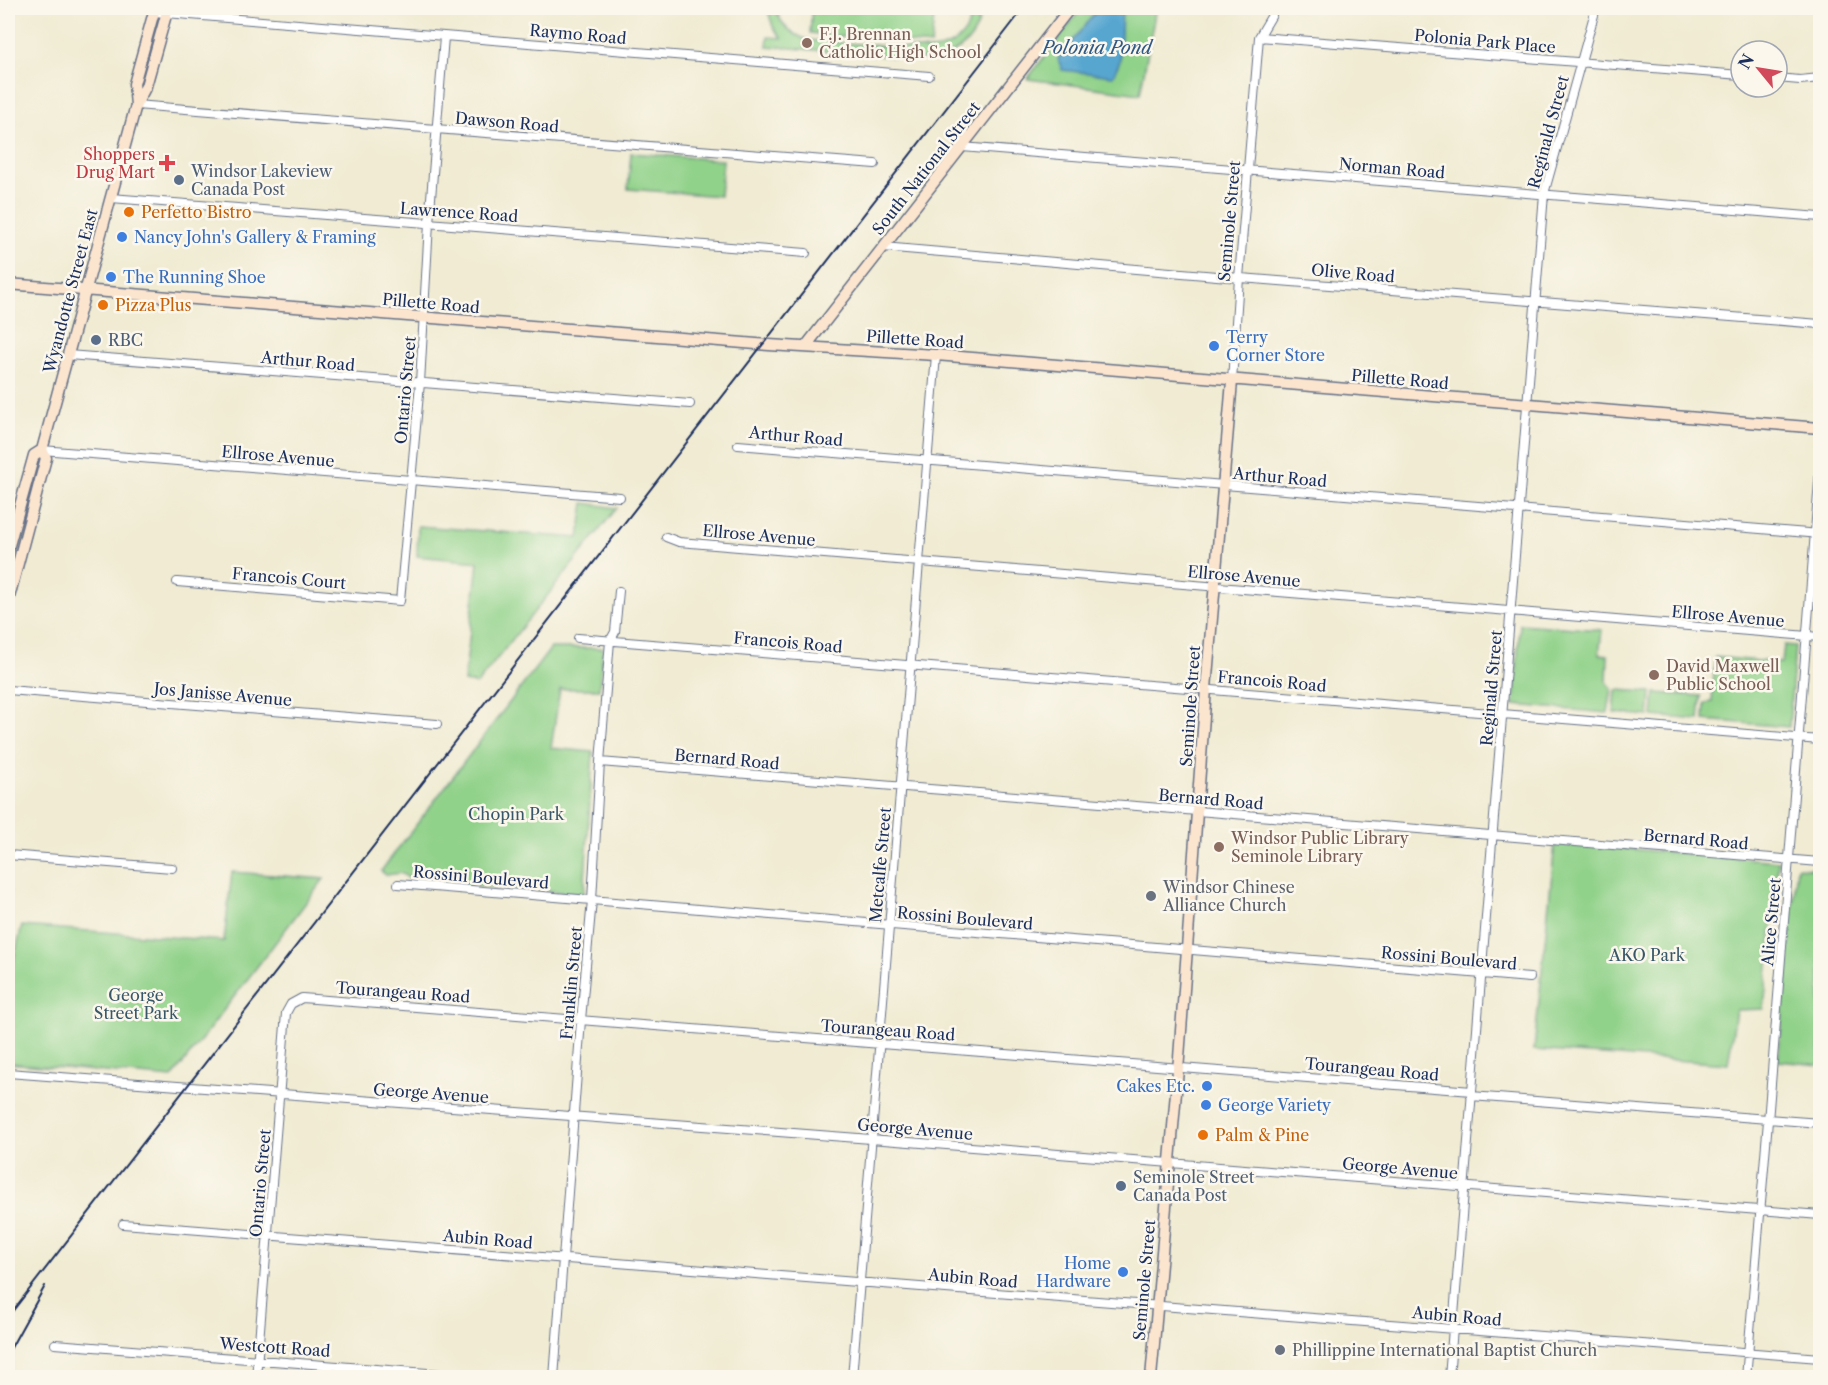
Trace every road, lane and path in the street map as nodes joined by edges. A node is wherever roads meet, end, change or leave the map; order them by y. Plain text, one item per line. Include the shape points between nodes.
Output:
1 (1070, 8) edge
2 (1273, 8) edge
3 (1596, 8) edge
4 (155, 10) edge
5 (167, 11) edge
6 (444, 37) junction
7 (1259, 37) junction
8 (1581, 62) junction
9 (1729, 74) edge
10 (929, 76) dead end
11 (1821, 78) edge
12 (1789, 79) edge
13 (136, 105) junction
14 (436, 130) junction
15 (962, 147) junction
16 (875, 164) dead end
17 (1249, 170) junction
18 (1544, 194) junction
19 (111, 198) junction
20 (1821, 217) edge
21 (429, 223) junction
22 (883, 247) junction
23 (806, 253) dead end
24 (1239, 278) junction
25 (8, 285) edge
26 (84, 291) junction
27 (1535, 301) junction
28 (424, 318) junction
29 (1821, 324) edge
30 (806, 346) junction
31 (68, 354) junction
32 (936, 356) junction
33 (1232, 381) junction
34 (420, 383) junction
35 (690, 404) dead end
36 (1527, 405) junction
37 (1821, 428) edge
38 (738, 445) dead end
39 (42, 450) junction
40 (927, 461) junction
41 (1821, 469) edge
42 (410, 480) junction
43 (1223, 486) junction
44 (620, 497) dead end
45 (1519, 510) junction
46 (1818, 534) edge
47 (666, 537) dead end
48 (8, 549) edge
49 (919, 562) junction
50 (177, 582) dead end
51 (1215, 588) junction
52 (619, 591) dead end
53 (8, 601) edge
54 (400, 602) joint
55 (1510, 612) junction
56 (1807, 636) junction
57 (1821, 637) edge
58 (578, 638) dead end
59 (610, 641) junction
60 (910, 665) junction
61 (8, 690) edge
62 (1206, 690) junction
63 (1502, 714) junction
64 (437, 724) dead end
65 (1799, 738) junction
66 (1821, 740) edge
67 (600, 762) junction
68 (900, 787) junction
69 (1197, 812) junction
70 (1492, 836) junction
71 (8, 855) edge
72 (1789, 860) junction
73 (1821, 862) edge
74 (172, 868) dead end
75 (398, 884) dead end
76 (592, 900) junction
77 (889, 925) junction
78 (1187, 950) junction
79 (1481, 974) junction
80 (1530, 978) dead end
81 (302, 998) joint
82 (581, 1020) junction
83 (879, 1043) junction
84 (1178, 1066) junction
85 (8, 1073) edge
86 (1472, 1093) junction
87 (281, 1095) junction
88 (574, 1117) junction
89 (1768, 1119) junction
90 (1821, 1123) edge
91 (871, 1139) junction
92 (1168, 1164) junction
93 (1464, 1187) junction
94 (1760, 1210) junction
95 (1821, 1215) edge
96 (123, 1224) dead end
97 (269, 1235) junction
98 (563, 1258) junction
99 (859, 1282) junction
100 (1157, 1306) junction
101 (1453, 1329) junction
102 (55, 1344) dead end
103 (1748, 1352) junction
104 (1821, 1358) edge
105 (258, 1359) junction
106 (256, 1377) edge
107 (492, 1377) edge
108 (554, 1377) edge
109 (852, 1377) edge
110 (1151, 1377) edge
111 (1449, 1377) edge
112 (1746, 1377) edge

1 - 15 street, South National Street
2 - 7 street
3 - 8 street, Reginald Street
4 - 5 street, Raymo Road
4 - 13 street, Wyandotte Street East via 134,84
5 - 6 street, Raymo Road
5 - 13 street, Wyandotte Street East via 146,86
6 - 10 street, Raymo Road
6 - 14 street, Ontario Street
7 - 8 street, Polonia Park Place
7 - 17 street, Seminole Street
8 - 9 street, Polonia Park Place
8 - 18 street, Reginald Street
11 - 12 street
13 - 14 street, Dawson Road
13 - 19 street, Wyandotte Street East
14 - 16 street, Dawson Road
14 - 21 street, Ontario Street
15 - 17 street, Norman Road
15 - 22 street, South National Street
17 - 18 street, Norman Road
17 - 24 street, Seminole Street
18 - 20 street, Norman Road
18 - 27 street, Reginald Street
19 - 21 street, Lawrence Road
19 - 26 street, Wyandotte Street East
21 - 23 street, Lawrence Road
21 - 28 street, Ontario Street
22 - 24 street, Olive Road
22 - 30 street, South National Street
24 - 27 street, Olive Road
24 - 33 street, Seminole Street
25 - 26 street, Pillette Road
26 - 28 street, Pillette Road
26 - 31 street, Wyandotte Street East
27 - 29 street, Olive Road
27 - 36 street, Reginald Street
28 - 30 street, Pillette Road
28 - 34 street, Ontario Street
30 - 32 street, Pillette Road
31 - 34 street, Arthur Road
31 - 39 street, Wyandotte Street East
32 - 33 street, Pillette Road
32 - 40 street, Metcalfe Street
33 - 36 street, Pillette Road
33 - 43 street, Seminole Street
34 - 35 street, Arthur Road
34 - 42 street, Ontario Street
36 - 37 street, Pillette Road
36 - 45 street, Reginald Street
38 - 40 street, Arthur Road
39 - 42 street, Ellrose Avenue
39 - 48 street, Wyandotte Street East via 34,454
39 - 53 street, Wyandotte Street East via 46,459
40 - 43 street, Arthur Road
40 - 49 street, Metcalfe Street
41 - 46 street, Alice Street
42 - 44 street, Ellrose Avenue
42 - 54 street, Ontario Street
43 - 45 street, Arthur Road
43 - 51 street, Seminole Street
45 - 46 street, Arthur Road
45 - 55 street, Reginald Street
46 - 56 street, Alice Street
47 - 49 street, Ellrose Avenue via 679,542
49 - 51 street, Ellrose Avenue
49 - 60 street, Metcalfe Street
50 - 54 street, Francois Court
51 - 55 street, Ellrose Avenue
51 - 62 street, Seminole Street
52 - 59 street, Franklin Street via 615,632
55 - 56 street, Ellrose Avenue
55 - 63 street, Reginald Street
56 - 57 street, Ellrose Avenue
56 - 65 street, Alice Street
58 - 59 street, Francois Road
59 - 60 street, Francois Road
59 - 67 street, Franklin Street
60 - 62 street, Francois Road
60 - 68 street, Metcalfe Street
61 - 64 street, Jos Janisse Avenue
62 - 63 street, Francois Road
62 - 69 street, Seminole Street
63 - 65 street, Francois Road
63 - 70 street, Reginald Street
65 - 66 street, Francois Road
65 - 72 street, Alice Street
67 - 68 street, Bernard Road
67 - 76 street, Franklin Street
68 - 69 street, Bernard Road
68 - 77 street, Metcalfe Street
69 - 70 street, Bernard Road
69 - 78 street, Seminole Street
70 - 72 street, Bernard Road
70 - 79 street, Reginald Street
71 - 74 street
72 - 73 street, Bernard Road
72 - 89 street, Alice Street
75 - 76 street, Rossini Boulevard
76 - 77 street, Rossini Boulevard
76 - 82 street, Franklin Street
77 - 78 street, Rossini Boulevard
77 - 83 street, Metcalfe Street
78 - 79 street, Rossini Boulevard
78 - 84 street, Seminole Street
79 - 80 street, Rossini Boulevard
79 - 86 street, Reginald Street
81 - 82 street, Tourangeau Road
81 - 87 street, Ontario Street via 291,1004 286,1013
82 - 83 street, Tourangeau Road
82 - 88 street, Franklin Street
83 - 84 street, Tourangeau Road
83 - 91 street, Metcalfe Street
84 - 86 street, Tourangeau Road
84 - 92 street, Seminole Street
85 - 87 street, George Avenue
86 - 89 street, Tourangeau Road
86 - 93 street, Reginald Street
87 - 88 street, George Avenue
87 - 97 street, Ontario Street
88 - 91 street, George Avenue
88 - 98 street, Franklin Street
89 - 90 street, Tourangeau Road
89 - 94 street, Alice Street
91 - 92 street, George Avenue
91 - 99 street, Metcalfe Street
92 - 93 street, George Avenue
92 - 100 street, Seminole Street
93 - 94 street, George Avenue
93 - 101 street, Reginald Street
94 - 95 street, George Avenue
94 - 103 street, Alice Street
96 - 97 street, Aubin Road
97 - 98 street, Aubin Road
97 - 105 street, Ontario Street
98 - 99 street, Aubin Road
98 - 108 street, Franklin Street
99 - 100 street, Aubin Road
99 - 109 street, Metcalfe Street
100 - 101 street, Aubin Road
100 - 110 street, Seminole Street
101 - 103 street, Aubin Road
101 - 111 street, Reginald Street
102 - 105 street, Westcott Road
103 - 104 street, Aubin Road
103 - 112 street, Alice Street
105 - 106 street, Ontario Street
105 - 107 street, Westcott Road

